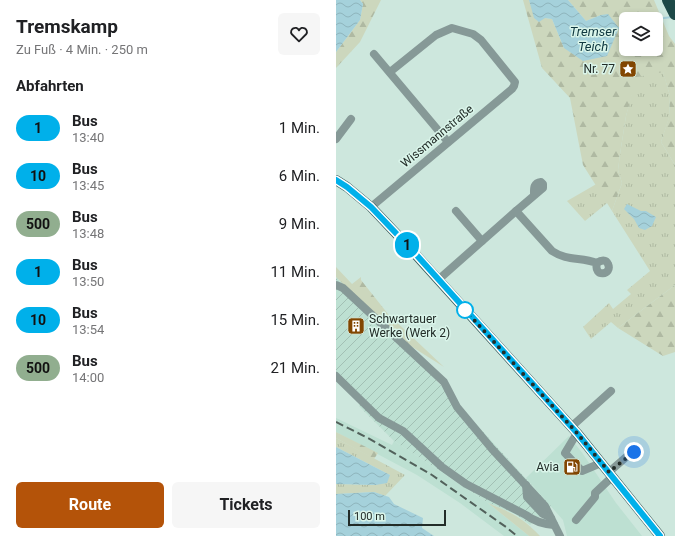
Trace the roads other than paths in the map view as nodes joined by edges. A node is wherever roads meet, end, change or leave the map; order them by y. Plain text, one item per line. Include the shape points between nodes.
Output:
1 (668, 0) edge
2 (675, 13) edge
3 (374, 54) dead end
4 (390, 72) junction
5 (351, 119) dead end
6 (336, 139) edge
7 (448, 142) junction
8 (336, 180) edge
9 (534, 195) dead end
10 (371, 207) junction
11 (456, 210) dead end
12 (516, 211) junction
13 (482, 241) junction
14 (597, 263) dead end
15 (438, 280) junction
16 (336, 286) edge
17 (336, 376) edge
18 (610, 391) dead end
19 (574, 430) junction
20 (639, 455) dead end
21 (601, 463) junction
22 (610, 475) junction
23 (576, 520) dead end
24 (552, 522) junction
25 (560, 536) edge
26 (660, 536) edge

1 - 2 highway
3 - 4 street
4 - 7 street
4 - 7 street, Wissmannstraße via 436,35 452,28 473,34 481,40 515,82 512,89
5 - 6 street
7 - 10 street, Wissmannstraße
8 - 10 main road
9 - 12 street
10 - 15 main road
11 - 13 street
12 - 13 street
12 - 14 street via 558,255
13 - 15 street
15 - 19 main road
16 - 24 street via 343,288 444,382 457,407 545,506
17 - 24 street via 379,418 403,431 442,467 466,484 533,520 545,524
18 - 19 street
19 - 21 main road
19 - 21 street via 565,453 582,471
20 - 22 street via 632,452
21 - 22 main road
22 - 23 street
22 - 26 main road
24 - 25 street

